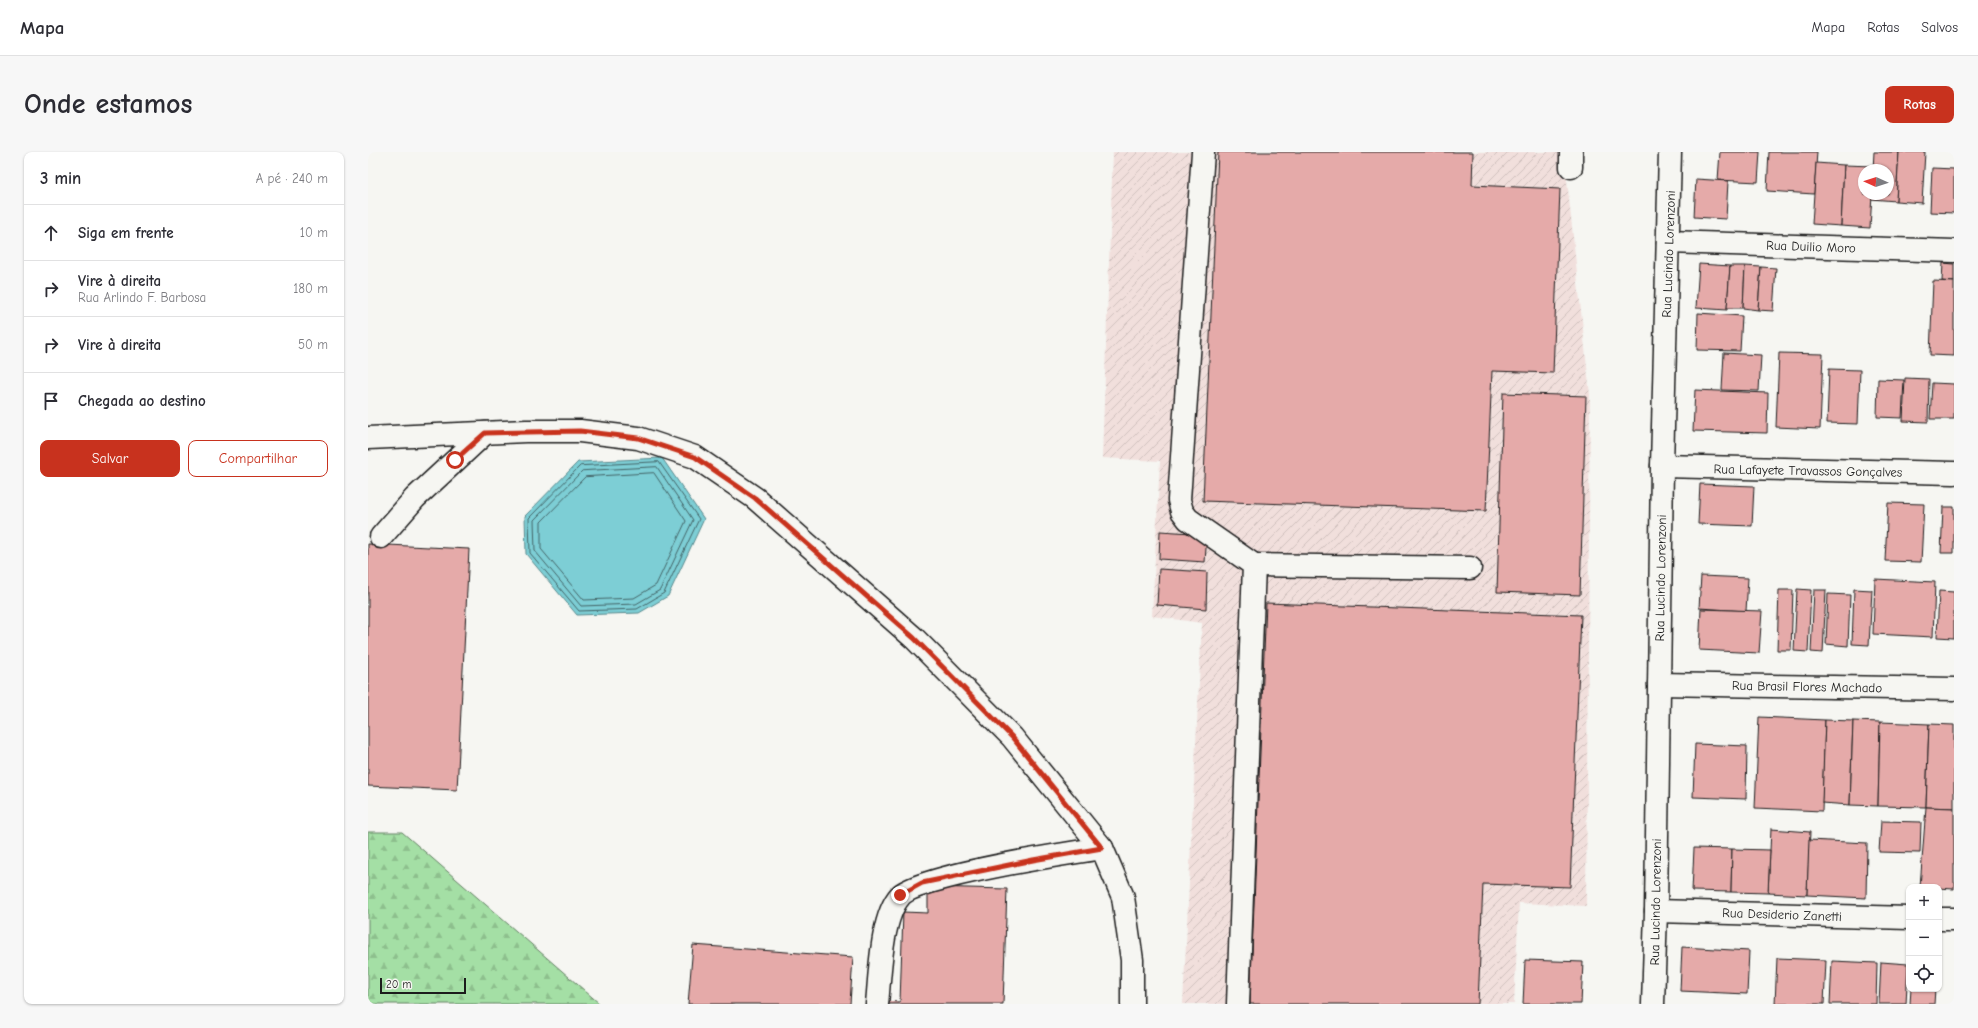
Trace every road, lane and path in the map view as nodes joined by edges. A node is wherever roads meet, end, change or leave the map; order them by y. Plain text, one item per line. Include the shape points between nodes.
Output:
1 (1203, 152) edge
2 (1670, 152) edge
3 (1668, 242) junction
4 (1954, 251) edge
5 (485, 433) junction
6 (368, 438) edge
7 (1662, 466) junction
8 (1954, 473) edge
9 (381, 537) dead end
10 (1254, 565) junction
11 (1470, 568) dead end
12 (1659, 684) junction
13 (1954, 689) edge
14 (1102, 848) junction
15 (1656, 911) junction
16 (1906, 918) edge
17 (1942, 919) edge
18 (1954, 919) edge
19 (877, 1004) edge
20 (1132, 1004) edge
21 (1238, 1004) edge
22 (1653, 1004) edge

1 - 10 street via 1179,500 1188,519
2 - 3 street, Rua Lucindo Lorenzoni
3 - 4 street, Rua Duilio Moro
3 - 7 street, Rua Lucindo Lorenzoni
5 - 6 street
5 - 9 street via 415,498
5 - 14 street via 587,432 638,438 695,457 755,498 914,638 1012,737
7 - 8 street, Rua Lafayete Travassos Gonçalves
7 - 12 street, Rua Lucindo Lorenzoni
10 - 11 street
10 - 21 street
12 - 13 street, Rua Brasil Flores Machado
12 - 15 street, Rua Lucindo Lorenzoni
14 - 19 street via 922,883 900,895 887,919
14 - 20 street via 1123,897 1132,960
15 - 16 street, Rua Desiderio Zanetti
15 - 22 street, Rua Lucindo Lorenzoni
17 - 18 street

